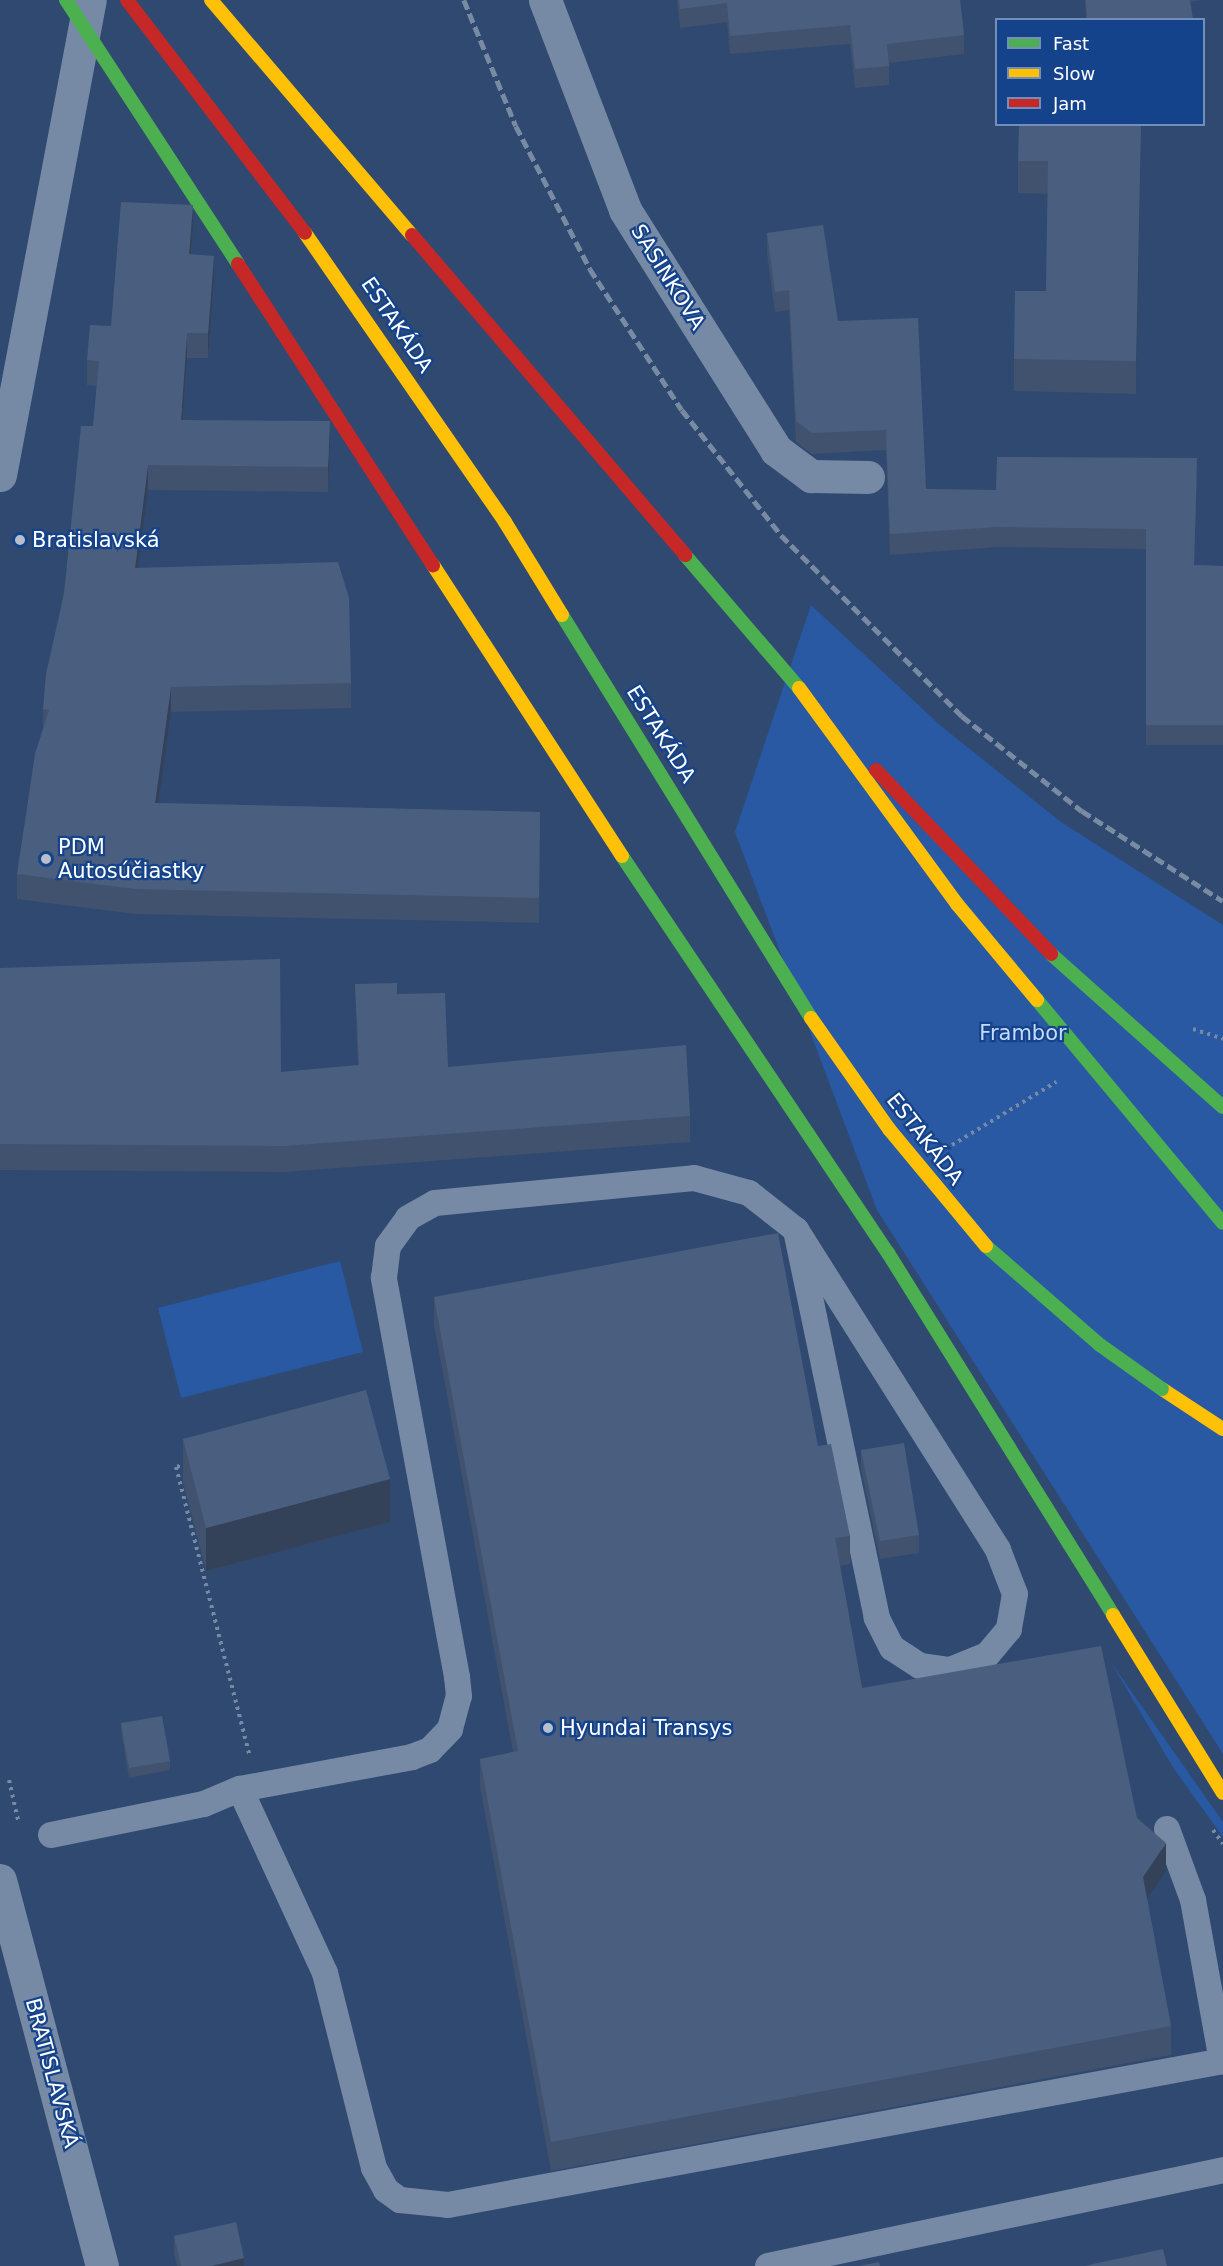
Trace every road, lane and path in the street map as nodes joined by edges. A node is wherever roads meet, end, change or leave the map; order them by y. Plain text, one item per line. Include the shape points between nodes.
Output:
1 (66, 0) edge
2 (90, 0) edge
3 (127, 0) edge
4 (211, 0) edge
5 (544, 0) edge
6 (8, 377) edge
7 (0, 475) edge
8 (868, 477) dead end
9 (799, 688) junction
10 (1185, 1029) dead end
11 (1223, 1039) edge
12 (1063, 1078) dead end
13 (1223, 1107) edge
14 (943, 1151) dead end
15 (1223, 1223) edge
16 (796, 1230) junction
17 (1223, 1429) edge
18 (199, 1462) edge
19 (250, 1760) dead end
20 (240, 1789) junction
21 (1223, 1793) edge
22 (1167, 1829) dead end
23 (51, 1835) dead end
24 (0, 1880) edge
25 (1222, 2061) edge
26 (1223, 2170) edge
27 (102, 2266) edge
28 (768, 2266) edge

1 - 21 main road, bridge via 768,1079 888,1253
2 - 6 street
3 - 17 main road, ESTAKÁDA, bridge via 339,278 505,522 820,1033 889,1129 984,1244 1042,1297 1108,1351
4 - 9 main road
5 - 8 street, SASINKOVA via 625,210 776,450 811,476
6 - 7 street
9 - 13 main road, bridge via 1074,978
9 - 15 main road, bridge via 957,904
10 - 11 path
12 - 14 path
16 - 16 lane via 998,1550 1015,1594 1009,1629 987,1656 950,1670 920,1666 892,1648 877,1618
16 - 20 lane via 749,1192 694,1178 435,1203 408,1218 388,1246 384,1278 458,1677 456,1714 442,1740 412,1757
18 - 19 path via 176,1467
20 - 23 lane via 204,1804
20 - 25 lane via 325,1973 374,2168 386,2190 400,2200 448,2205
22 - 25 lane via 1193,1900
24 - 27 street, BRATISLAVSKÁ
26 - 28 lane

